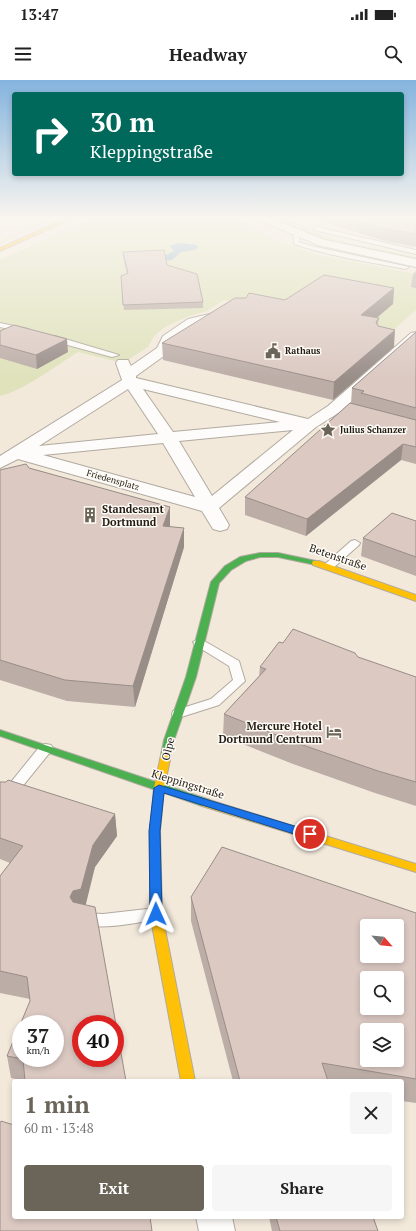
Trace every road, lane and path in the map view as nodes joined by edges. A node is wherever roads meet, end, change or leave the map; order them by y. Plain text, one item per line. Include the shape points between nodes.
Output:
1 (216, 305) dead end
2 (0, 325) edge
3 (389, 340) edge
4 (412, 340) edge
5 (124, 368) junction
6 (310, 424) junction
7 (168, 437) junction
8 (16, 453) junction
9 (0, 464) edge
10 (210, 507) junction
11 (220, 525) dead end
12 (355, 543) dead end
13 (249, 557) joint
14 (328, 567) junction
15 (416, 598) edge
16 (200, 642) junction
17 (178, 714) junction
18 (0, 733) edge
19 (46, 748) junction
20 (159, 788) junction
21 (4, 799) edge
22 (416, 868) edge
23 (156, 914) junction
24 (82, 919) edge
25 (188, 1079) edge
26 (214, 1219) edge
27 (217, 1231) edge

1 - 5 street via 236,309 193,322 168,339 163,350
2 - 5 lane via 38,334
3 - 4 street
4 - 6 street via 334,409
5 - 6 street
5 - 7 street
5 - 8 street
6 - 7 street
6 - 10 street
7 - 8 street
7 - 10 street
8 - 9 street
8 - 10 street, Friedensplatz
10 - 11 street
12 - 14 lane
13 - 14 street, Betenstraße via 288,555
13 - 16 street, Olpe via 226,568 215,582
14 - 15 street, Betenstraße
16 - 17 street, Olpe
16 - 17 lane via 235,664 239,681 215,702
17 - 20 street, Olpe via 169,740
18 - 19 street, Kleppingstraße
19 - 20 street, Kleppingstraße
19 - 21 lane
20 - 22 street, Kleppingstraße
20 - 23 street, Olpe via 155,831
23 - 24 lane via 103,920
23 - 25 street, Olpe
26 - 27 street

